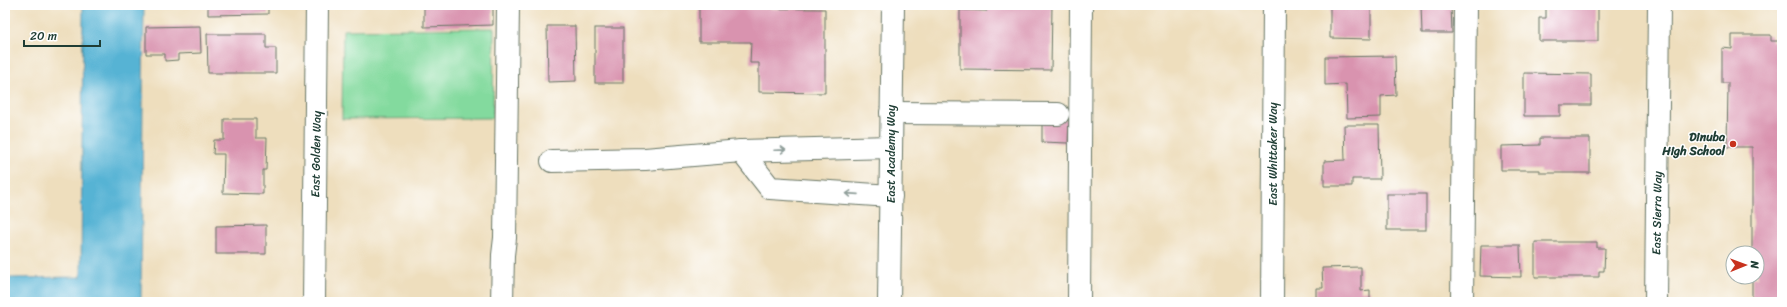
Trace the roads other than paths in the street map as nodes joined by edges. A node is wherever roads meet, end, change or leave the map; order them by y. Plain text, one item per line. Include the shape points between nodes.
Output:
1 (317, 5) edge
2 (508, 5) edge
3 (893, 5) edge
4 (1081, 5) edge
5 (1274, 5) edge
6 (1465, 5) edge
7 (1661, 7) edge
8 (891, 113) junction
9 (1058, 114) dead end
10 (891, 147) junction
11 (741, 151) junction
12 (552, 161) dead end
13 (891, 196) junction
14 (314, 302) edge
15 (502, 302) edge
16 (889, 302) edge
17 (1079, 302) edge
18 (1272, 302) edge
19 (1462, 302) edge
20 (1656, 302) edge

1 - 14 street, East Golden Way
2 - 15 street
3 - 8 street, East Academy Way
4 - 17 street
5 - 18 street, East Whittaker Way
6 - 19 street
7 - 20 street, East Sierra Way
8 - 9 street
8 - 10 street, East Academy Way
11 -> 10 street
10 - 13 street, East Academy Way
11 - 12 street via 645,159
13 -> 11 street via 770,188
13 - 16 street, East Academy Way

